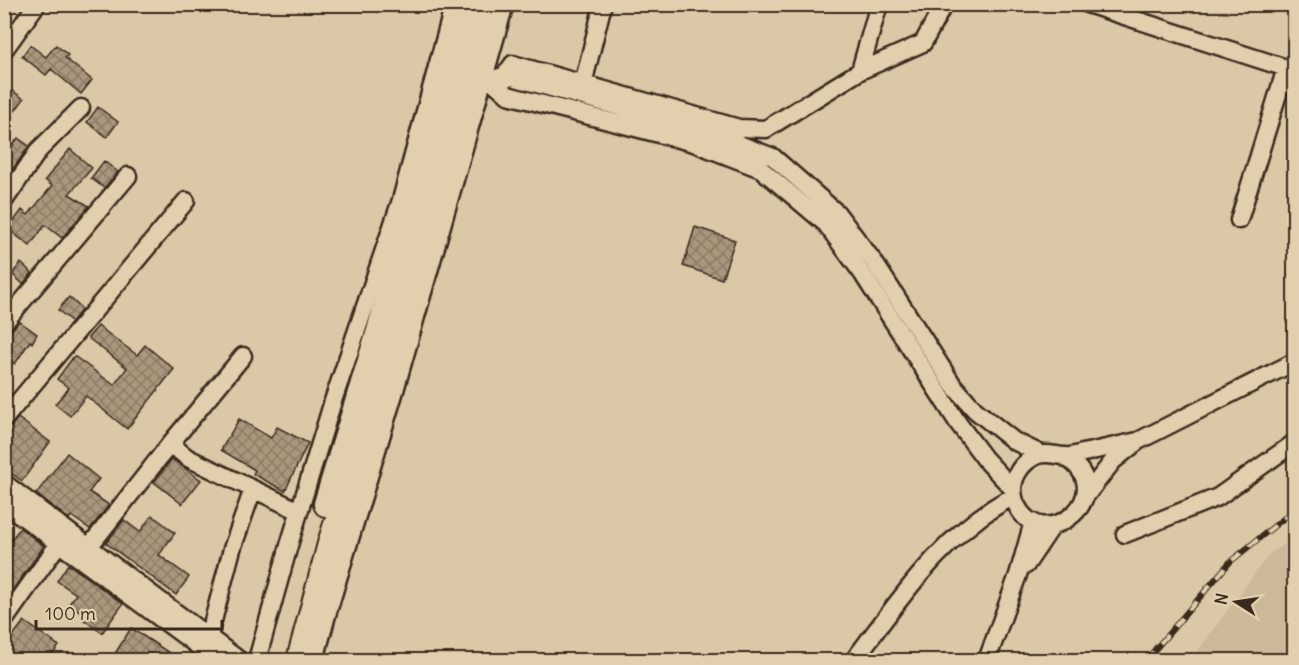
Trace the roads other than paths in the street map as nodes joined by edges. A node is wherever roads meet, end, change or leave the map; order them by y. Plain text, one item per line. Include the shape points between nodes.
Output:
1 (37, 4) edge
2 (454, 4) edge
3 (470, 4) edge
4 (489, 4) edge
5 (505, 4) edge
6 (603, 4) edge
7 (879, 4) edge
8 (944, 4) edge
9 (1087, 4) edge
10 (4, 50) edge
11 (860, 71) junction
12 (473, 74) junction
13 (583, 84) junction
14 (81, 108) dead end
15 (128, 176) dead end
16 (4, 201) edge
17 (186, 201) dead end
18 (1239, 220) dead end
19 (4, 323) edge
20 (243, 356) dead end
21 (1294, 362) edge
22 (947, 390) junction
23 (365, 398) junction
24 (4, 419) edge
25 (1138, 441) junction
26 (1294, 443) edge
27 (170, 444) junction
28 (1041, 454) junction
29 (1065, 457) junction
30 (4, 483) edge
31 (338, 485) junction
32 (253, 489) junction
33 (1014, 493) junction
34 (1084, 498) junction
35 (4, 503) edge
36 (299, 512) junction
37 (1033, 522) junction
38 (1053, 525) junction
39 (1125, 534) dead end
40 (63, 537) junction
41 (88, 547) junction
42 (1018, 575) junction
43 (4, 621) edge
44 (208, 652) edge
45 (239, 660) edge
46 (257, 660) edge
47 (284, 660) edge
48 (299, 660) edge
49 (315, 660) edge
50 (854, 660) edge
51 (987, 660) edge

1 - 10 street
2 - 12 street
3 - 12 highway
4 - 12 highway
5 - 12 street
6 - 13 street
7 - 11 street
8 - 11 street via 923,44
9 - 18 street via 1286,68
11 - 13 street via 766,129 739,128
12 - 13 street via 513,64
12 - 22 street via 705,132 773,157 837,213 874,262 914,340
12 - 23 highway
12 - 23 highway via 431,118
14 - 16 street via 39,150
15 - 19 street
17 - 24 street
20 - 27 street
21 - 25 street
22 - 28 street via 1014,441
22 - 33 street via 958,423
23 - 31 highway
23 - 31 street
25 - 29 street
25 - 34 street via 1113,461
26 - 39 street via 1218,497
27 - 32 street via 188,458
27 - 41 street
28 - 29 street
28 - 33 street via 1021,467 1014,481
29 - 34 street via 1082,474
30 - 40 street
31 - 36 street
31 - 47 highway via 296,608
31 - 48 highway
31 - 49 street via 327,615
32 - 36 street
32 - 44 street via 232,549
33 - 37 street via 1021,512
33 - 50 street via 959,533 907,590
34 - 38 street via 1071,518
35 - 40 street
36 - 46 street
37 - 38 street
37 - 42 street
38 - 42 street
40 - 41 street
40 - 43 street
40 - 44 street
41 - 44 street
42 - 51 street
44 - 45 street

